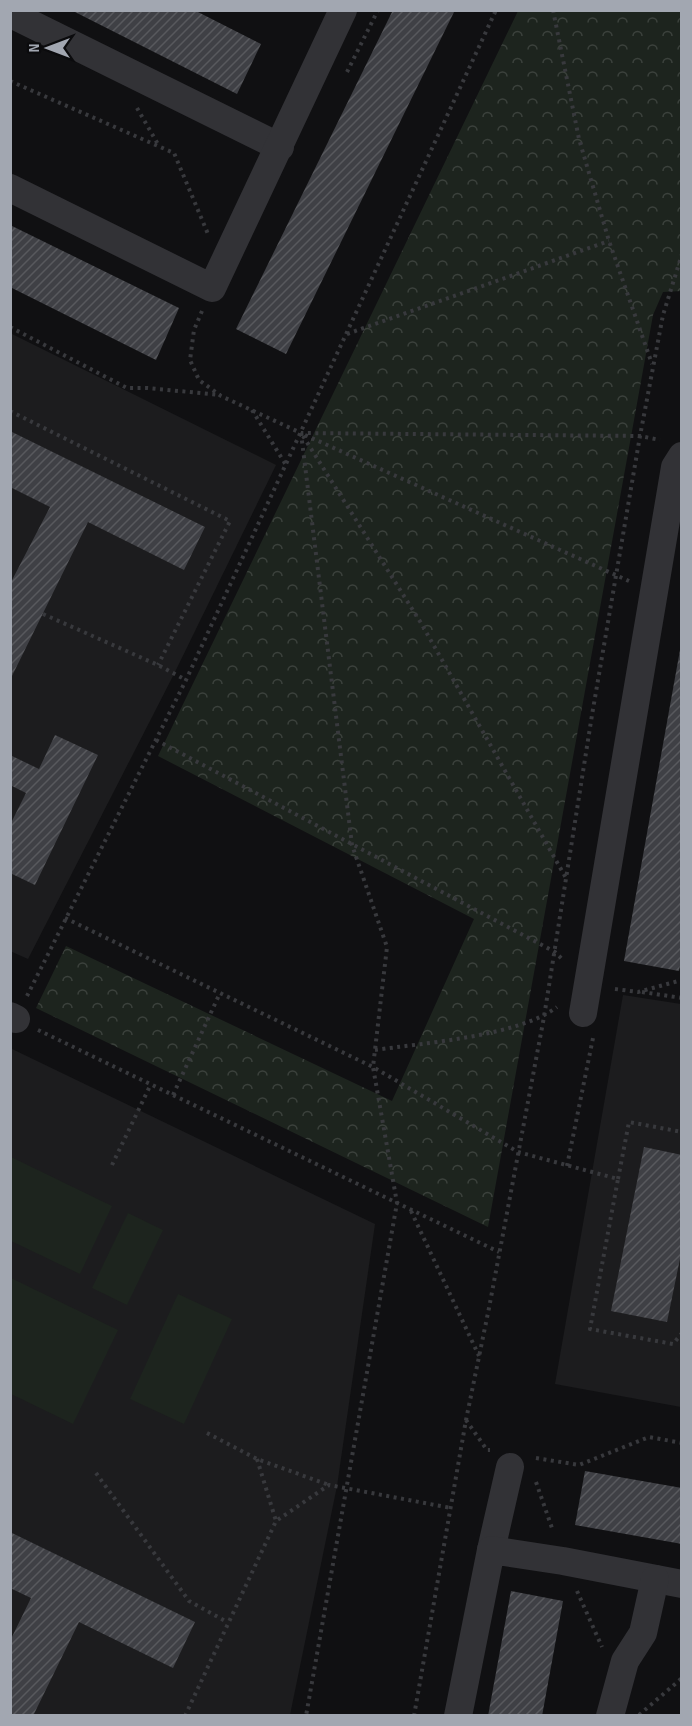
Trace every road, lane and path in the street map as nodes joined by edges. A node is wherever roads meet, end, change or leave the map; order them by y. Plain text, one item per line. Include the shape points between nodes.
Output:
1 (343, 10) edge
2 (496, 10) edge
3 (553, 10) edge
4 (11, 14) edge
5 (10, 81) edge
6 (280, 147) junction
7 (10, 188) edge
8 (609, 241) junction
9 (681, 254) edge
10 (217, 277) junction
11 (10, 327) edge
12 (347, 333) junction
13 (653, 367) junction
14 (222, 396) junction
15 (251, 410) junction
16 (10, 411) edge
17 (301, 433) junction
18 (640, 436) junction
19 (676, 449) edge
20 (286, 466) junction
21 (615, 575) junction
22 (653, 591) junction
23 (43, 614) dead end
24 (158, 665) junction
25 (186, 680) junction
26 (156, 740) junction
27 (352, 845) junction
28 (566, 878) junction
29 (65, 918) junction
30 (555, 952) junction
31 (681, 980) edge
32 (595, 986) junction
33 (638, 992) junction
34 (220, 993) junction
35 (681, 998) edge
36 (544, 1017) junction
37 (13, 1018) edge
38 (589, 1022) joint
39 (375, 1050) junction
40 (374, 1068) junction
41 (152, 1084) junction
42 (173, 1095) junction
43 (681, 1132) edge
44 (518, 1152) junction
45 (112, 1165) dead end
46 (567, 1166) junction
47 (618, 1179) junction
48 (397, 1203) junction
49 (411, 1209) junction
50 (500, 1252) junction
51 (681, 1333) edge
52 (479, 1357) junction
53 (466, 1420) junction
54 (207, 1433) dead end
55 (681, 1443) edge
56 (257, 1459) junction
57 (511, 1459) junction
58 (96, 1473) dead end
59 (329, 1485) junction
60 (348, 1489) junction
61 (451, 1508) junction
62 (276, 1521) junction
63 (491, 1550) junction
64 (668, 1582) edge
65 (227, 1622) junction
66 (681, 1678) edge
67 (185, 1716) edge
68 (306, 1716) edge
69 (414, 1716) edge
70 (458, 1716) edge
71 (610, 1716) edge
72 (638, 1716) edge

1 - 6 lane
2 - 12 path
3 - 8 path via 579,139
4 - 6 lane
5 - 10 path via 174,153
6 - 10 lane
7 - 10 lane
8 - 12 path
8 - 13 path
9 - 13 path
10 - 14 path via 194,330 190,360 200,380
11 - 14 path via 127,388
12 - 17 path
13 - 18 path
14 - 15 path
15 - 17 path
15 - 20 path
16 - 24 path via 230,521
17 - 18 path
17 - 20 path
17 - 21 path
17 - 27 path
17 - 28 path via 421,623
18 - 19 path
18 - 21 path
19 - 22 lane
20 - 25 path
21 - 22 path
21 - 28 path
22 - 32 lane
23 - 24 path
24 - 25 path
25 - 26 path
26 - 27 path
26 - 29 path
27 - 30 path
27 - 39 path via 387,947
28 - 30 path
29 - 34 path
29 - 37 path
30 - 36 path
31 - 33 path
32 - 33 path
32 - 36 path
32 - 38 lane
33 - 35 path
34 - 40 path
34 - 42 path
36 - 39 path via 480,1035
36 - 44 path
37 - 41 path
38 - 46 path
39 - 40 path
40 - 44 path
40 - 48 path
41 - 42 path
41 - 45 path
42 - 48 path
43 - 47 path via 628,1122
44 - 46 path
44 - 50 path
46 - 47 path
47 - 51 path via 590,1329 673,1344
48 - 49 path
48 - 60 path
49 - 50 path
49 - 52 path
50 - 52 path
52 - 53 path
53 - 57 path via 487,1450
53 - 61 path
54 - 56 path
55 - 57 path via 649,1437 579,1465
56 - 59 path
56 - 62 path
57 - 63 lane
58 - 65 path via 189,1601
59 - 60 path
59 - 62 path
60 - 61 path
60 - 68 path
61 - 69 path
62 - 65 path
63 - 64 lane
63 - 70 lane
64 - 71 lane via 625,1661
65 - 67 path
66 - 72 path

